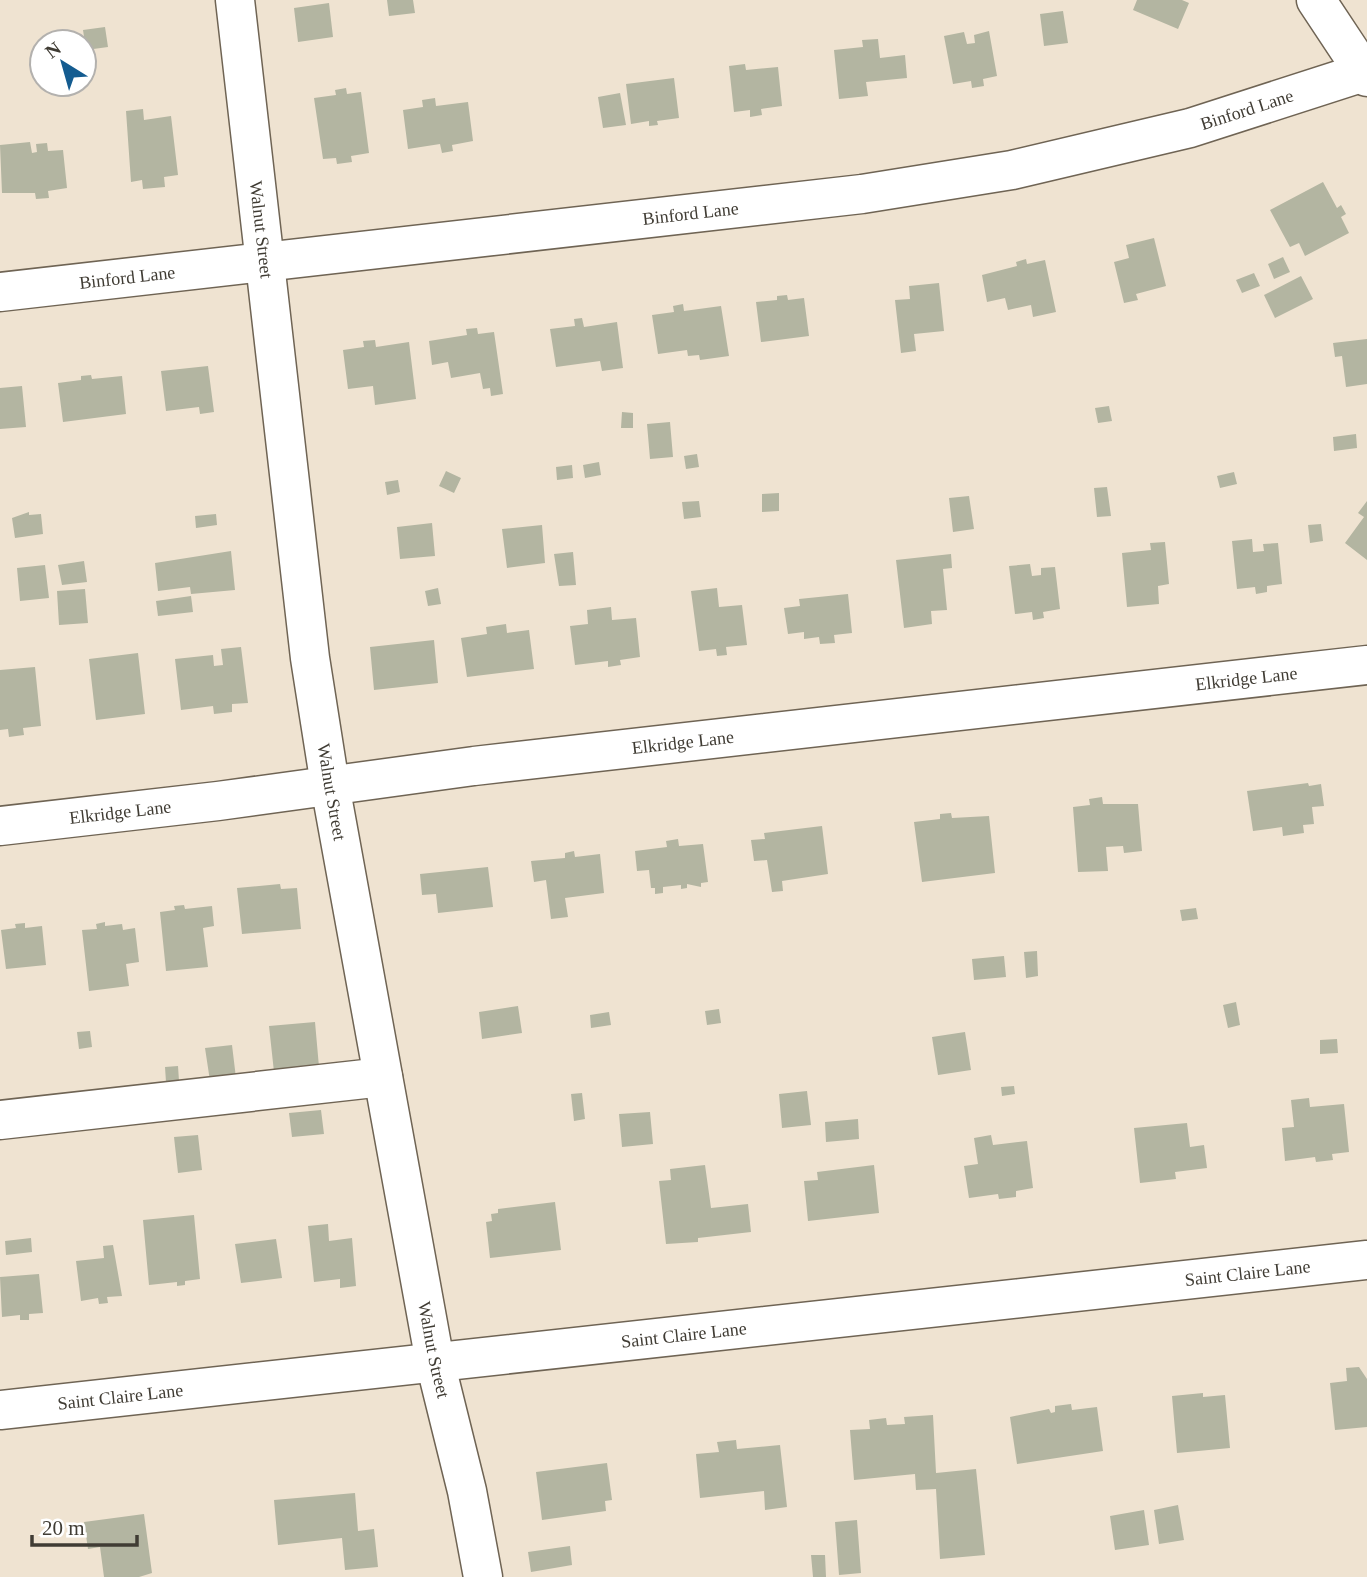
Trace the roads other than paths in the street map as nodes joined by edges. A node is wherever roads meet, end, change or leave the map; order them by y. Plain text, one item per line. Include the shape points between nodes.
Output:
1 (236, 0) edge
2 (1316, 0) edge
3 (1366, 74) edge
4 (266, 261) junction
5 (0, 292) edge
6 (1367, 665) edge
7 (330, 785) junction
8 (0, 826) edge
9 (383, 1077) junction
10 (0, 1121) edge
11 (1367, 1260) edge
12 (435, 1362) junction
13 (0, 1410) edge
14 (483, 1577) edge

1 - 4 street, Walnut Street
2 - 3 street
3 - 4 street, Binford Lane via 1190,128 1012,170 862,194
4 - 5 street, Binford Lane
4 - 7 street, Walnut Street via 310,658
6 - 7 street, Elkridge Lane
7 - 8 street, Elkridge Lane
7 - 9 street, Walnut Street
9 - 10 street
9 - 12 street, Walnut Street
11 - 12 street, Saint Claire Lane
12 - 13 street, Saint Claire Lane
12 - 14 street, Walnut Street

